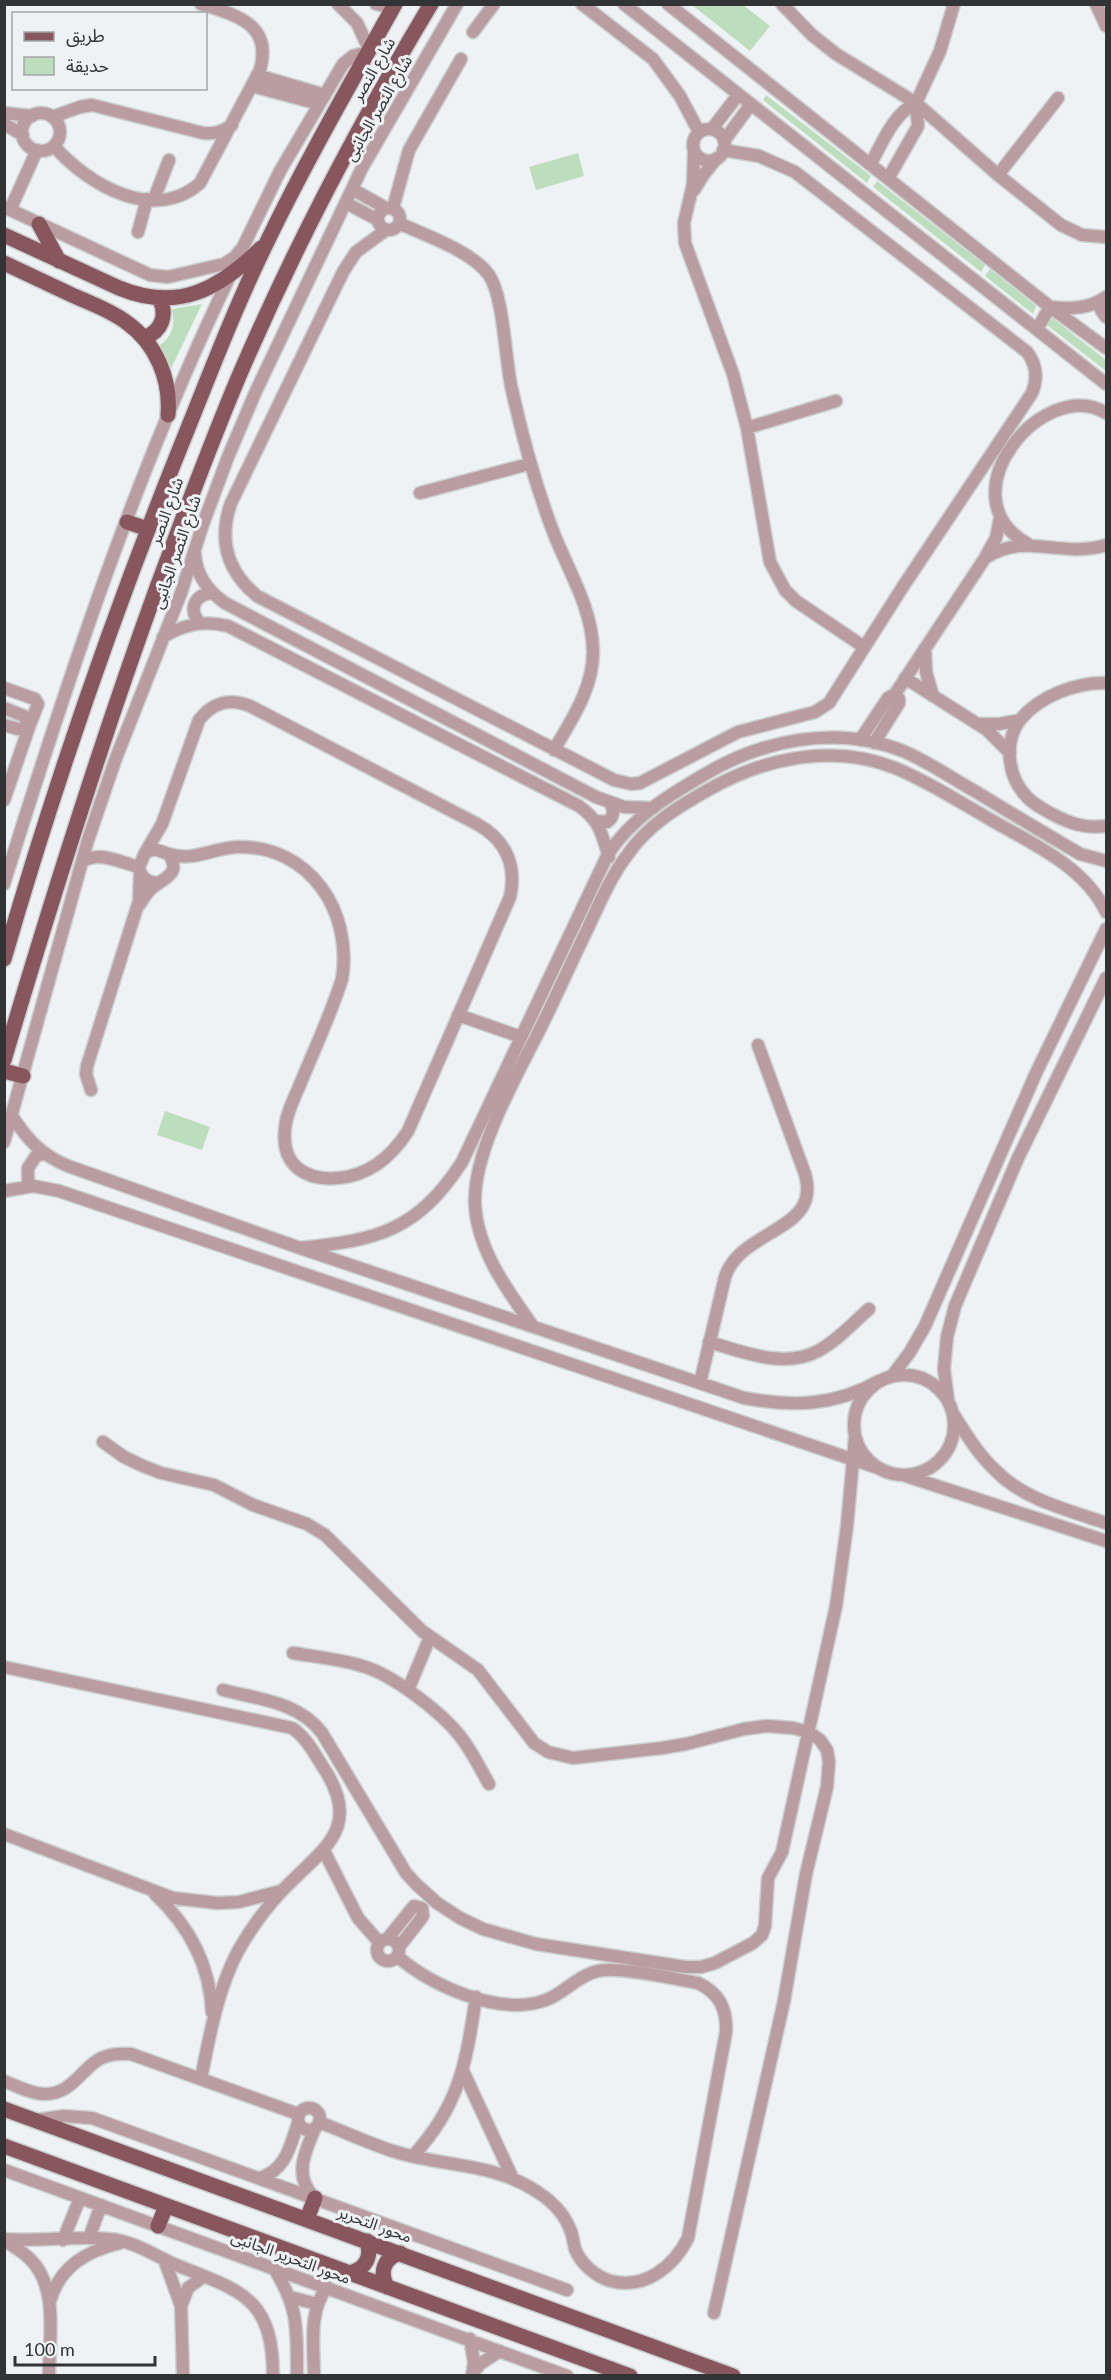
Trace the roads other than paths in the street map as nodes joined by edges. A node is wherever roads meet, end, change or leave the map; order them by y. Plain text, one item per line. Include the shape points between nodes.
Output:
1 (201, 4) edge
2 (338, 4) edge
3 (376, 4) edge
4 (431, 4) edge
5 (457, 4) edge
6 (494, 4) edge
7 (582, 4) edge
8 (624, 4) edge
9 (668, 4) edge
10 (782, 4) edge
11 (954, 4) edge
12 (1096, 4) edge
13 (394, 6) edge
14 (1107, 26) edge
15 (473, 32) dead end
16 (368, 51) junction
17 (460, 59) dead end
18 (255, 80) junction
19 (738, 95) junction
20 (1058, 98) dead end
21 (322, 100) junction
22 (916, 103) junction
23 (751, 104) junction
24 (4, 113) edge
25 (32, 116) junction
26 (52, 117) junction
27 (4, 124) edge
28 (233, 124) junction
29 (712, 129) junction
30 (190, 130) junction
31 (699, 132) junction
32 (30, 144) junction
33 (54, 146) junction
34 (694, 150) junction
35 (722, 150) junction
36 (169, 160) dead end
37 (212, 162) junction
38 (871, 163) junction
39 (998, 175) junction
40 (889, 177) junction
41 (352, 189) junction
42 (691, 196) junction
43 (150, 199) junction
44 (346, 203) junction
45 (6, 206) edge
46 (390, 208) junction
47 (399, 223) junction
48 (39, 224) junction
49 (382, 225) junction
50 (138, 232) dead end
51 (4, 235) edge
52 (1107, 237) edge
53 (266, 244) junction
54 (59, 261) junction
55 (4, 263) edge
56 (230, 276) junction
57 (159, 298) junction
58 (1104, 299) edge
59 (1050, 307) junction
60 (1107, 317) edge
61 (1037, 329) junction
62 (144, 338) junction
63 (1107, 348) edge
64 (1107, 384) edge
65 (836, 401) dead end
66 (1107, 413) edge
67 (168, 415) junction
68 (747, 428) junction
69 (529, 464) junction
70 (420, 493) dead end
71 (1000, 518) junction
72 (127, 522) junction
73 (148, 529) junction
74 (1028, 544) junction
75 (1107, 544) edge
76 (194, 550) junction
77 (985, 558) junction
78 (211, 593) junction
79 (200, 623) junction
80 (164, 637) junction
81 (864, 647) junction
82 (925, 648) junction
83 (905, 678) junction
84 (1107, 683) edge
85 (5, 690) edge
86 (895, 694) junction
87 (933, 696) junction
88 (4, 708) edge
89 (1020, 720) junction
90 (978, 724) junction
91 (4, 725) edge
92 (29, 727) junction
93 (860, 740) junction
94 (874, 743) junction
95 (554, 750) junction
96 (1010, 753) junction
97 (4, 801) edge
98 (610, 803) junction
99 (652, 808) junction
100 (665, 818) junction
101 (596, 821) junction
102 (162, 824) junction
103 (1107, 826) edge
104 (88, 840) junction
105 (167, 853) junction
106 (608, 854) junction
107 (192, 857) junction
108 (1107, 861) edge
109 (82, 862) junction
110 (621, 863) junction
111 (141, 864) junction
112 (172, 871) junction
113 (158, 883) junction
114 (4, 884) edge
115 (136, 910) junction
116 (1107, 912) edge
117 (1107, 929) edge
118 (4, 959) edge
119 (1107, 978) edge
120 (458, 1015) junction
121 (521, 1037) junction
122 (758, 1045) dead end
123 (4, 1059) edge
124 (4, 1071) edge
125 (23, 1076) junction
126 (91, 1090) dead end
127 (12, 1116) junction
128 (4, 1142) edge
129 (43, 1154) junction
130 (33, 1186) junction
131 (4, 1191) edge
132 (300, 1248) junction
133 (869, 1309) dead end
134 (532, 1325) junction
135 (709, 1341) junction
136 (892, 1376) junction
137 (879, 1381) junction
138 (700, 1383) junction
139 (950, 1406) junction
140 (855, 1437) junction
141 (103, 1442) dead end
142 (854, 1460) junction
143 (878, 1468) junction
144 (902, 1475) junction
145 (1107, 1523) edge
146 (1107, 1541) edge
147 (430, 1637) junction
148 (293, 1653) dead end
149 (4, 1667) edge
150 (223, 1690) dead end
151 (408, 1690) junction
152 (809, 1732) junction
153 (489, 1784) dead end
154 (4, 1834) edge
155 (324, 1851) junction
156 (152, 1891) junction
157 (282, 1891) junction
158 (384, 1940) junction
159 (398, 1952) junction
160 (476, 1997) junction
161 (213, 2023) junction
162 (463, 2071) junction
163 (201, 2078) junction
164 (4, 2081) edge
165 (4, 2109) edge
166 (298, 2119) junction
167 (36, 2120) junction
168 (317, 2125) junction
169 (4, 2146) edge
170 (413, 2156) junction
171 (4, 2169) edge
172 (260, 2178) junction
173 (513, 2179) junction
174 (80, 2198) junction
175 (315, 2198) junction
176 (101, 2205) junction
177 (166, 2206) junction
178 (308, 2219) junction
179 (159, 2226) junction
180 (84, 2239) junction
181 (4, 2240) edge
182 (63, 2240) junction
183 (35, 2241) junction
184 (368, 2241) junction
185 (126, 2242) junction
186 (400, 2253) junction
187 (81, 2257) junction
188 (164, 2259) junction
189 (31, 2260) junction
190 (273, 2267) junction
191 (39, 2270) junction
192 (349, 2273) junction
193 (61, 2276) junction
194 (204, 2276) junction
195 (327, 2287) junction
196 (387, 2287) junction
197 (567, 2290) dead end
198 (290, 2297) junction
199 (317, 2304) junction
200 (49, 2305) junction
201 (181, 2306) junction
202 (714, 2313) dead end
203 (470, 2339) junction
204 (500, 2351) junction
205 (472, 2375) edge
206 (49, 2376) edge
207 (183, 2376) edge
208 (273, 2376) edge
209 (297, 2376) edge
210 (314, 2376) edge
211 (567, 2376) edge
212 (630, 2376) edge
213 (733, 2376) edge

1 - 18 street via 240,17 255,30 263,56
2 - 16 street via 357,23
3 - 13 street
4 - 123 main road, شارع النصر via 362,124 285,274 217,428 89,783
5 - 41 street, شارع النصر الجانبى
6 - 15 street
7 - 31 street via 653,59 680,96
8 - 19 street
9 - 38 street
10 - 22 street via 836,54
11 - 22 street via 940,51
12 - 14 street
13 - 16 main road, شارع النصر
16 - 21 street via 348,60
16 - 53 main road, شارع النصر
17 - 46 street via 409,150
18 - 21 street
18 - 28 street
19 - 23 street
19 - 29 street
20 - 39 street
21 - 48 street via 280,171 243,247 224,264 168,277 150,275
22 - 38 street via 899,116
22 - 39 street
22 - 40 street via 918,126
23 - 35 street
23 - 61 street
24 - 25 street
25 - 26 street via 42,113
25 - 32 street via 24,124
26 - 30 street via 92,105
26 - 33 street via 60,131
27 - 32 street
28 - 30 street via 214,134
28 - 37 street
29 - 31 street
29 - 35 street via 720,134
30 - 37 street via 208,142
31 - 34 street
32 - 33 street via 46,150
32 - 45 street
33 - 43 street via 95,181 118,192
34 - 35 street via 701,159 712,160
34 - 42 street
35 - 42 street
35 - 81 street via 759,156 795,172 1027,352 1035,366 1032,393
36 - 43 street
37 - 43 street via 200,183 187,193 171,199
38 - 40 street
39 - 52 street via 1071,231
40 - 59 street
41 - 44 street, شارع النصر الجانبى
41 - 46 street
42 - 68 street via 684,223 685,243 733,374
43 - 50 street
44 - 49 street
44 - 76 street, شارع النصر الجانبى via 242,424
45 - 48 street
46 - 47 street via 399,214
46 - 49 street via 380,213
47 - 49 street via 392,230
47 - 69 street via 474,260 495,285 511,387
48 - 54 main road
49 - 95 street via 343,272 236,494 224,532 230,562 236,575 257,596
51 - 54 main road
53 - 56 main road
53 - 73 main road, شارع النصر
54 - 57 main road via 128,292
55 - 62 main road via 106,310
56 - 57 main road via 200,292
56 - 67 street
57 - 62 main road via 163,319 156,331
58 - 59 street via 1075,309
58 - 60 street via 1101,310
59 - 61 street
59 - 63 street
61 - 64 street
62 - 67 main road via 165,377 170,399
65 - 68 street
66 - 71 street via 1092,408 1069,408 1047,415 1028,428 998,471 995,494
67 - 72 street
68 - 81 street via 766,545 777,576 796,601
69 - 70 street
69 - 95 street via 593,637 588,686
71 - 74 street
71 - 77 street via 996,538
72 - 73 main road
72 - 114 street
73 - 118 main road, شارع النصر via 79,722
74 - 75 street via 1073,550
74 - 77 street via 1005,547
76 - 78 street via 201,578
76 - 80 street, شارع النصر الجانبى
77 - 82 street
78 - 79 street via 194,604 194,615
78 - 98 street
79 - 80 street
79 - 101 street via 228,626 579,806
80 - 104 street, شارع النصر الجانبى
81 - 95 street via 834,696 822,708 738,732 640,783 622,783
82 - 83 street
82 - 87 street
83 - 86 street
83 - 87 street
84 - 89 street via 1061,692
85 - 92 street via 37,702
86 - 93 street via 888,698
86 - 94 street via 899,703
87 - 90 street
88 - 92 street via 24,716
89 - 90 street
89 - 96 street
90 - 96 street via 996,736
91 - 92 street
92 - 97 street
93 - 94 street
93 - 99 street via 792,740 748,752
94 - 108 street via 927,763 1080,854
96 - 103 street via 1019,788 1036,805 1071,824
98 - 99 street
98 - 101 street via 614,814 610,820
99 - 100 street
99 - 106 street via 632,824
100 - 110 street via 636,843
100 - 116 street via 738,775 781,760 827,756 873,761 920,780 1070,867 1094,891
101 - 106 street
102 - 105 street
102 - 111 street
102 - 120 street via 198,720 216,704 227,701 250,706 482,827 509,857 513,884
104 - 109 street, شارع النصر الجانبى
104 - 111 street via 102,851
105 - 107 street
105 - 111 street via 154,849
105 - 112 street
106 - 110 street
106 - 121 street
107 - 112 street
107 - 120 street via 238,847 277,854 311,876 338,915 345,947 342,979 285,1128 292,1164 312,1178 345,1178 388,1156 408,1131
109 - 111 street via 101,857
109 - 125 street, شارع النصر الجانبى
110 - 134 street via 504,1105 479,1170 475,1204 482,1240 505,1286
111 - 113 street via 147,880
111 - 115 street
112 - 113 street
113 - 115 street
115 - 126 street via 87,1066
117 - 136 street via 1031,1083 925,1326
119 - 139 street via 1022,1148 955,1306 944,1369
120 - 121 street
121 - 132 street via 462,1162 435,1199 411,1218 377,1235
122 - 135 street via 805,1174 808,1194 799,1213 741,1251 731,1262
124 - 125 main road
125 - 127 street, شارع النصر الجانبى
127 - 128 street, شارع النصر الجانبى
127 - 129 street
129 - 130 street via 36,1156 28,1168 28,1183
129 - 132 street
130 - 131 street
130 - 142 street via 59,1191
132 - 134 street
133 - 135 street via 827,1345 804,1356 759,1357
134 - 138 street
135 - 138 street
136 - 137 street
136 - 139 street via 905,1374 924,1379 940,1390
137 - 138 street via 836,1399 790,1404 744,1398
137 - 140 street via 858,1405
139 - 144 street via 952,1439 942,1456 928,1469
139 - 145 street via 972,1443 996,1471 1044,1502
140 - 142 street
140 - 143 street via 868,1460
141 - 147 street via 124,1457 161,1473 214,1485 316,1529
142 - 143 street
142 - 152 street via 836,1606
143 - 144 street
144 - 146 street
147 - 151 street
147 - 152 street via 478,1670 534,1743 556,1756 573,1758 674,1746 757,1727
148 - 151 street via 362,1666
149 - 155 street via 292,1728 304,1738 337,1791 338,1823
150 - 152 street via 288,1707 310,1720 322,1733 406,1873 426,1894 460,1918 483,1929 549,1947 693,1967 715,1963 762,1935 768,1878 782,1852
151 - 153 street via 454,1729
152 - 202 street via 827,1750 828,1780 806,1874 784,2001
154 - 156 street
155 - 157 street
155 - 158 street via 358,1918
156 - 157 street via 195,1902 217,1903 250,1900
156 - 161 street via 181,1922 202,1960
157 - 161 street via 238,1952
158 - 159 street via 395,1941
158 - 159 street via 376,1949 380,1958 387,1961
158 - 159 street via 414,1906 422,1908 423,1916
159 - 160 street via 433,1982
160 - 162 street
160 - 173 street via 506,2004 533,2003 557,1994 588,1974 607,1970 698,1983 718,1997 727,2019 691,2225 682,2249 666,2268 631,2282 600,2277 580,2258 569,2226 556,2207
161 - 163 street
162 - 170 street via 443,2117
162 - 173 street
163 - 164 street via 143,2057 118,2053 95,2062 75,2082 55,2093 33,2093
163 - 166 street
165 - 167 main road, محور التحرير
166 - 168 street via 307,2130
166 - 168 street via 306,2108 314,2109 319,2115
166 - 172 street via 281,2165
167 - 172 street via 92,2118
167 - 178 main road, محور التحرير
168 - 170 street
168 - 175 street via 302,2160 303,2182
169 - 177 main road
170 - 173 street via 471,2165
171 - 174 street, محور التحرير الجانبى
172 - 175 street
174 - 176 street, محور التحرير الجانبى
174 - 182 street
175 - 178 main road
175 - 197 street
176 - 179 street, محور التحرير الجانبى
176 - 180 street
177 - 179 main road
177 - 192 main road
178 - 184 main road, محور التحرير
179 - 190 street, محور التحرير الجانبى
180 - 182 street
180 - 185 street
180 - 187 street
181 - 183 street
181 - 189 street
182 - 183 street
183 - 189 street
184 - 186 main road, محور التحرير
184 - 192 main road via 367,2262
185 - 187 street
185 - 188 street
186 - 196 main road via 384,2266
186 - 213 main road, محور التحرير
187 - 193 street
188 - 194 street
188 - 201 street
189 - 191 street
190 - 195 street, محور التحرير الجانبى
190 - 198 street
191 - 193 street via 45,2276
191 - 200 street
192 - 196 main road
193 - 200 street
194 - 201 street via 188,2288
194 - 208 street via 241,2293 263,2318 273,2349
195 - 199 street
195 - 203 street, محور التحرير الجانبى
196 - 212 main road
198 - 199 street
198 - 209 street via 297,2328
199 - 210 street
200 - 206 street
201 - 207 street
203 - 204 street, محور التحرير الجانبى
203 - 205 street
204 - 205 street via 480,2364
204 - 211 street, محور التحرير الجانبى

